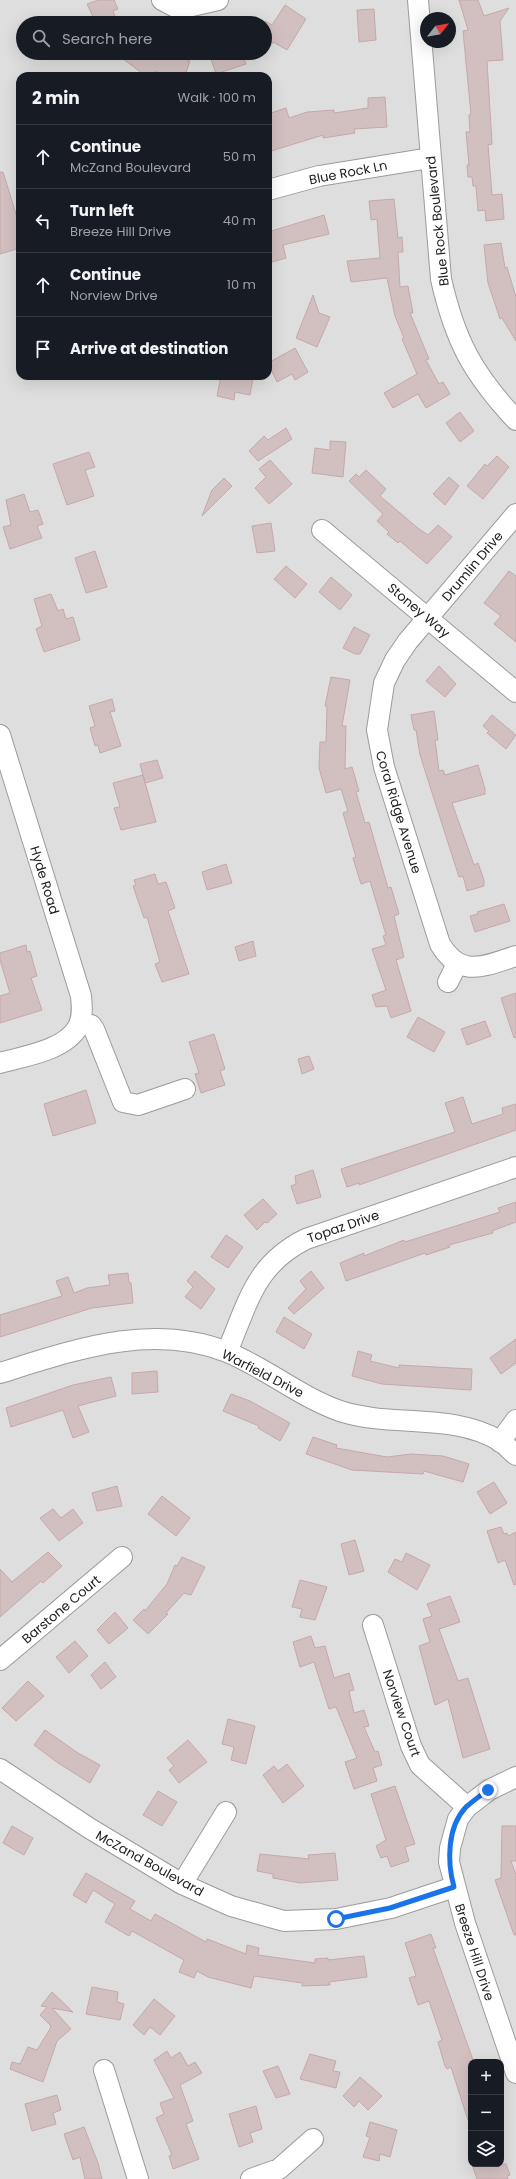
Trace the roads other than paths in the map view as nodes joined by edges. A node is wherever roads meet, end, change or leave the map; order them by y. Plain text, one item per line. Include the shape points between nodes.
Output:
1 (162, 0) edge
2 (218, 0) edge
3 (418, 0) edge
4 (430, 158) junction
5 (272, 189) edge
6 (516, 420) edge
7 (516, 514) edge
8 (322, 530) dead end
9 (429, 618) junction
10 (516, 692) edge
11 (0, 735) edge
12 (516, 956) edge
13 (457, 964) junction
14 (448, 982) dead end
15 (78, 1025) junction
16 (0, 1063) edge
17 (185, 1089) dead end
18 (516, 1167) edge
19 (227, 1352) junction
20 (0, 1373) edge
21 (516, 1420) edge
22 (500, 1442) junction
23 (516, 1455) edge
24 (122, 1557) dead end
25 (373, 1625) dead end
26 (0, 1660) edge
27 (2, 1775) edge
28 (516, 1777) edge
29 (466, 1807) junction
30 (226, 1812) dead end
31 (182, 1884) junction
32 (454, 1887) junction
33 (104, 2070) dead end
34 (516, 2073) edge
35 (313, 2139) dead end
36 (138, 2179) edge
37 (250, 2179) edge

1 - 2 street via 179,8
3 - 4 street, Blue Rock Boulevard
4 - 5 street, Blue Rock Ln via 341,172
4 - 6 street, Blue Rock Boulevard via 441,279 449,315 464,351 490,393
7 - 9 street, Drumlin Drive
8 - 9 street, Stoney Way
9 - 10 street, Stoney Way
9 - 13 street, Coral Ridge Avenue via 395,660 384,683 377,730 384,767 440,944 447,956
11 - 15 street, Hyde Road via 81,996 82,1010
12 - 13 street via 482,967 469,968
13 - 14 street
15 - 16 street via 71,1035 58,1044
15 - 17 street via 91,1025 94,1029 123,1102 138,1105
18 - 19 street, Topaz Drive via 306,1238 288,1248 260,1278
19 - 20 street, Warfield Drive via 189,1341 146,1338 78,1349
19 - 22 street, Warfield Drive via 340,1411 381,1419 424,1420 450,1424 477,1431
21 - 22 street
22 - 23 street, Warfield Drive
24 - 26 street, Barstone Court
25 - 29 street, Norview Court via 411,1746 420,1765
27 - 31 street, McZand Boulevard
28 - 29 street via 488,1790
29 - 32 street, Breeze Hill Drive via 458,1819 450,1848 449,1862
30 - 31 street
31 - 32 street, McZand Boulevard via 231,1906 284,1921 336,1919 390,1908
32 - 34 street, Breeze Hill Drive
33 - 36 street
35 - 37 street via 279,2169

